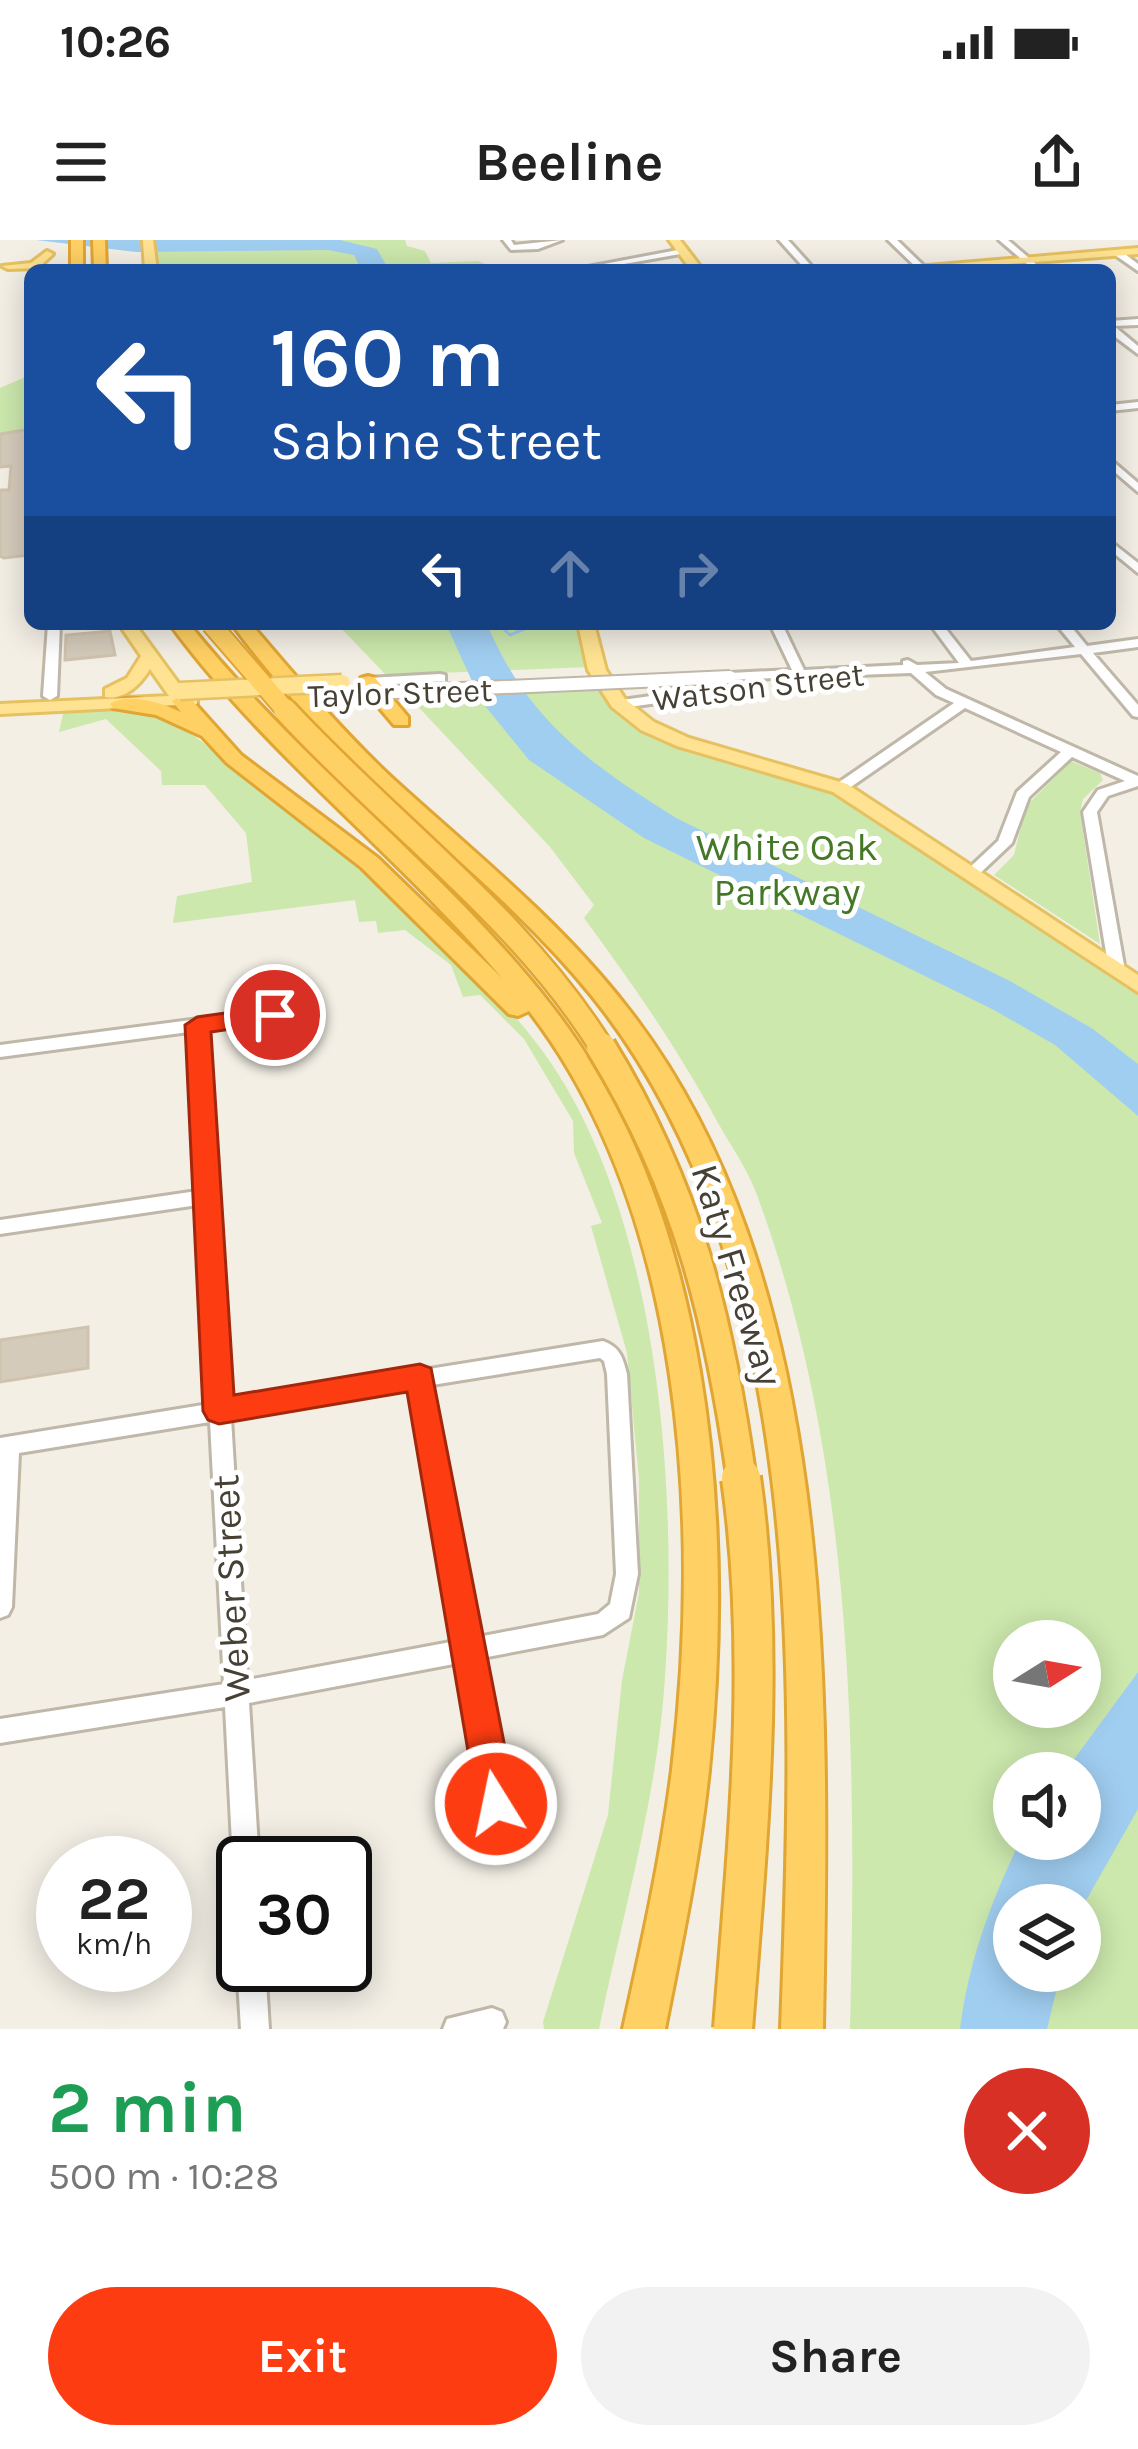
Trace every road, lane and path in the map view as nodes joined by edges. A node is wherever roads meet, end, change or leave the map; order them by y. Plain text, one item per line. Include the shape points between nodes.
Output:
1 (74, 240) edge
2 (558, 240) edge
3 (783, 240) edge
4 (892, 240) edge
5 (1003, 240) edge
6 (509, 244) edge
7 (678, 246) edge
8 (1124, 249) edge
9 (1026, 259) junction
10 (77, 264) edge
11 (602, 264) edge
12 (806, 264) edge
13 (918, 264) edge
14 (974, 264) edge
15 (1032, 264) edge
16 (1138, 268) edge
17 (1116, 468) edge
18 (1138, 489) edge
19 (54, 630) edge
20 (131, 630) edge
21 (184, 630) edge
22 (216, 630) edge
23 (246, 630) edge
24 (588, 630) edge
25 (779, 630) edge
26 (941, 630) edge
27 (1068, 630) edge
28 (1138, 643) edge
29 (1084, 649) junction
30 (148, 659) junction
31 (965, 662) junction
32 (909, 665) junction
33 (798, 669) junction
34 (381, 687) junction
35 (50, 695) junction
36 (182, 696) junction
37 (0, 698) edge
38 (116, 698) junction
39 (622, 704) junction
40 (963, 704) junction
41 (0, 709) edge
42 (1138, 713) edge
43 (401, 721) dead end
44 (209, 734) junction
45 (1070, 751) junction
46 (1137, 781) edge
47 (840, 788) junction
48 (972, 873) junction
49 (1117, 971) junction
50 (1138, 985) edge
51 (275, 1015) dead end
52 (197, 1025) junction
53 (560, 1039) junction
54 (0, 1051) edge
55 (206, 1197) junction
56 (0, 1227) edge
57 (420, 1377) junction
58 (219, 1411) junction
59 (5, 1446) edge
60 (0, 1607) edge
61 (469, 1650) junction
62 (236, 1690) junction
63 (0, 1732) edge
64 (244, 1836) edge
65 (503, 1839) dead end
66 (253, 1992) edge
67 (492, 2022) dead end
68 (255, 2029) edge
69 (457, 2029) edge
70 (644, 2029) edge
71 (733, 2029) edge
72 (802, 2029) edge

1 - 10 highway
2 - 6 street
3 - 12 street
4 - 13 street
5 - 9 street
7 - 11 street
8 - 9 main road
8 - 16 street
9 - 14 main road
9 - 15 street
17 - 18 street
19 - 35 street
20 - 30 main road
21 - 53 highway, Katy Freeway via 480,936
22 - 71 highway, bridge via 286,716 574,1004 631,1089 681,1201 722,1355 743,1502 752,1803
23 - 72 highway, Katy Freeway via 343,742 517,899 609,1001 650,1055 720,1196 759,1321 801,1560 808,1684
24 - 39 main road
25 - 33 street
26 - 31 street
27 - 29 street
28 - 29 street, Watson Street
29 - 31 street, Watson Street
29 - 42 street
30 - 36 main road
30 - 38 main road
31 - 32 street, Watson Street
32 - 33 street, Watson Street
32 - 40 street
33 - 34 street, Taylor Street, bridge
33 - 39 street, Watson Street via 785,682
34 - 36 main road, Taylor Street
34 - 43 highway
35 - 37 main road, Taylor Street
35 - 38 main road, Taylor Street
36 - 38 main road, Taylor Street
36 - 44 highway
38 - 41 main road, Taylor Street
38 - 44 highway
39 - 47 main road via 675,742
40 - 45 street
40 - 47 street
44 - 53 highway via 370,863 523,1013
45 - 46 street
45 - 48 street via 1022,795 1005,843
46 - 49 street via 1103,793 1090,812
47 - 48 main road
48 - 49 main road
49 - 50 main road
51 - 52 street
52 - 54 street
52 - 55 street, Weber Street
53 - 70 highway, Katy Freeway via 624,1156 649,1226 693,1467 700,1598 694,1741
55 - 56 street
55 - 58 street, Weber Street
57 - 58 street
57 - 61 street
57 - 61 street via 603,1349 615,1361 626,1597 612,1618 589,1627
58 - 59 street
58 - 62 street, Weber Street
59 - 60 street
61 - 62 street
61 - 65 street
62 - 63 street
62 - 64 street, Weber Street
66 - 68 street
67 - 69 street

